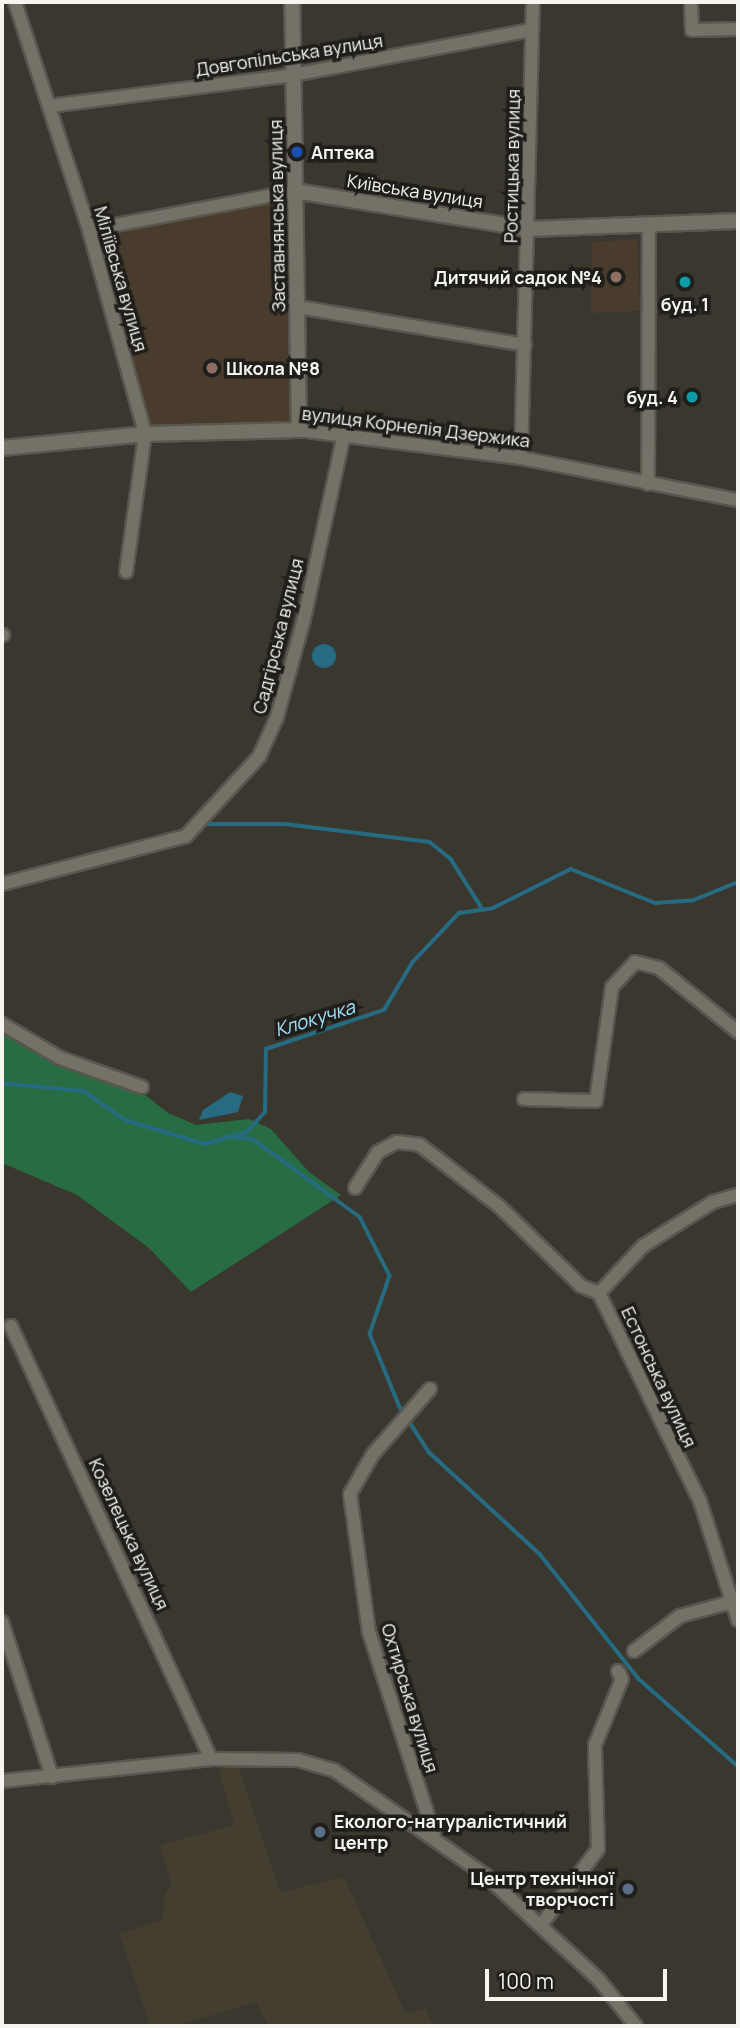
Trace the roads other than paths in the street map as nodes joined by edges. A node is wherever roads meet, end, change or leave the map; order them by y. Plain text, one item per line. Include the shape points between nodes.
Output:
1 (15, 2) edge
2 (292, 2) edge
3 (533, 2) edge
4 (691, 2) edge
5 (738, 29) edge
6 (532, 30) junction
7 (293, 75) junction
8 (49, 106) junction
9 (295, 191) junction
10 (738, 221) edge
11 (649, 225) junction
12 (529, 229) junction
13 (89, 230) junction
14 (298, 307) junction
15 (525, 345) junction
16 (299, 430) junction
17 (145, 434) junction
18 (344, 434) junction
19 (2, 448) edge
20 (521, 458) junction
21 (648, 484) junction
22 (738, 500) edge
23 (126, 572) dead end
24 (2, 884) edge
25 (2, 1024) edge
26 (738, 1032) edge
27 (142, 1087) dead end
28 (524, 1099) dead end
29 (355, 1188) dead end
30 (738, 1195) edge
31 (599, 1293) junction
32 (11, 1326) dead end
33 (430, 1389) dead end
34 (729, 1602) junction
35 (738, 1620) edge
36 (2, 1622) edge
37 (634, 1651) dead end
38 (618, 1671) dead end
39 (211, 1759) junction
40 (52, 1777) junction
41 (2, 1781) edge
42 (434, 1834) junction
43 (541, 1925) junction
44 (636, 2026) edge

1 - 8 street, Міліївська вулиця
2 - 7 street, Заставнянська вулиця
3 - 6 street, Ростицька вулиця
4 - 5 street via 692,30
6 - 7 street, Довгопільська вулиця
6 - 12 street, Ростицька вулиця
7 - 8 street, Довгопільська вулиця
7 - 9 street, Заставнянська вулиця
8 - 13 street, Міліївська вулиця
9 - 12 street, Київська вулиця
9 - 13 street, Київська вулиця
9 - 14 street, Заставнянська вулиця
10 - 11 street, Київська вулиця
11 - 12 street, Київська вулиця
11 - 21 street
12 - 15 street, Ростицька вулиця
13 - 17 street, Міліївська вулиця
14 - 15 street
14 - 16 street, Заставнянська вулиця
15 - 20 street, Ростицька вулиця
16 - 17 street, вулиця Корнелія Дзержика
16 - 18 street, вулиця Корнелія Дзержика
17 - 19 street, вулиця Корнелія Дзержика
17 - 23 street, Міліївська вулиця
18 - 20 street, вулиця Корнелія Дзержика
18 - 24 street, Садгірська вулиця via 304,619 259,757 186,836
20 - 21 street, вулиця Корнелія Дзержика
21 - 22 street, вулиця Корнелія Дзержика
25 - 27 street via 38,1048
26 - 28 street via 659,968 635,962 612,987 596,1101
29 - 31 street, Естонська вулиця via 378,1152 397,1142 421,1144 490,1198 581,1286
30 - 31 street via 713,1202 643,1246
31 - 34 street, Естонська вулиця via 701,1501
32 - 39 street, Козелецька вулиця
33 - 42 street, Охтирська вулиця via 350,1494 369,1632
34 - 35 street, Естонська вулиця
34 - 37 street via 680,1616
36 - 40 street
38 - 43 street via 622,1679 595,1745 598,1849
39 - 40 street
39 - 42 street via 323,1765 370,1789
40 - 41 street
42 - 43 street
43 - 44 street

